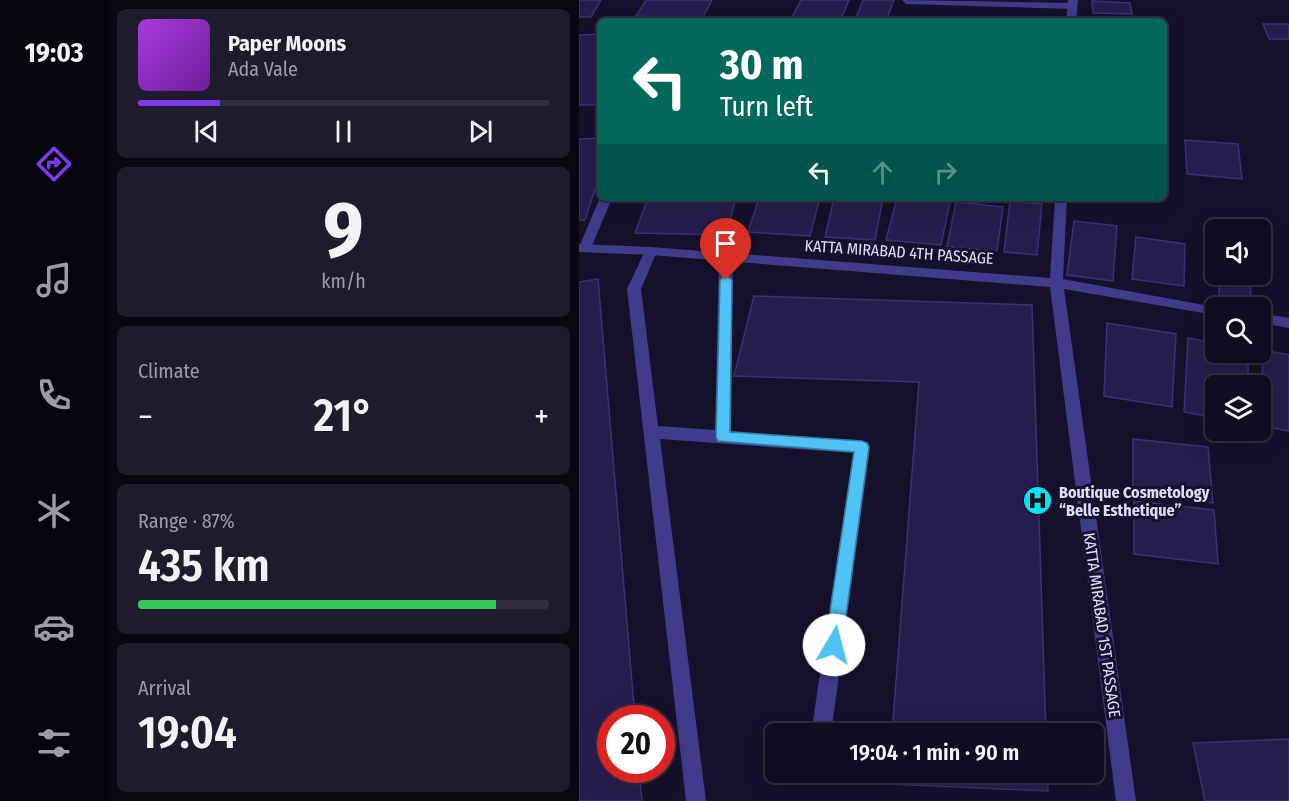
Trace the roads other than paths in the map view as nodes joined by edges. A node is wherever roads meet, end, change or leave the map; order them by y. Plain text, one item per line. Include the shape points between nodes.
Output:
1 (906, 1) edge
2 (1072, 3) edge
3 (1071, 18) edge
4 (605, 201) edge
5 (1061, 201) edge
6 (582, 248) edge
7 (651, 251) junction
8 (726, 257) junction
9 (1056, 282) junction
10 (1205, 308) edge
11 (1271, 320) edge
12 (1289, 322) edge
13 (651, 432) junction
14 (723, 437) junction
15 (823, 723) edge
16 (696, 801) edge
17 (1126, 801) edge

1 - 2 street
2 - 3 street
4 - 6 street
5 - 9 street, KATTA MIRABAD 1ST PASSAGE
6 - 7 street, KATTA MIRABAD 4TH PASSAGE
7 - 8 street, KATTA MIRABAD 4TH PASSAGE
7 - 13 street via 634,290
8 - 9 street, KATTA MIRABAD 4TH PASSAGE
8 - 14 street
9 - 10 street, KATTA MIRABAD 4TH PASSAGE
9 - 17 street, KATTA MIRABAD 1ST PASSAGE
11 - 12 street
13 - 14 street
13 - 16 street
14 - 15 street via 862,447

